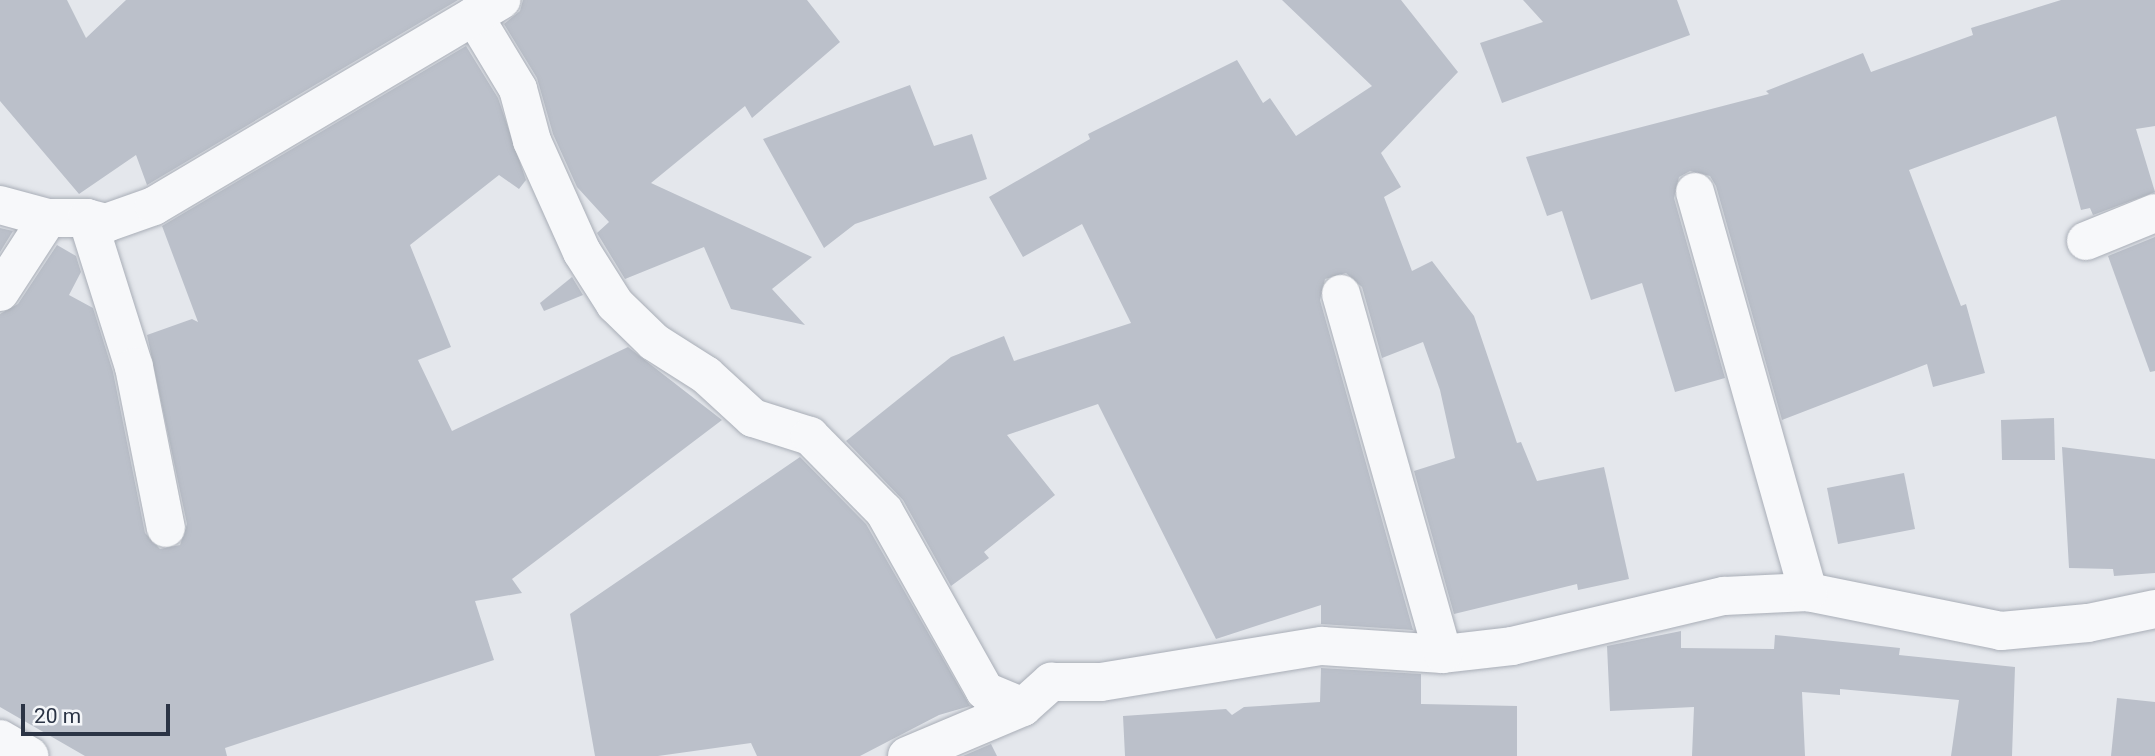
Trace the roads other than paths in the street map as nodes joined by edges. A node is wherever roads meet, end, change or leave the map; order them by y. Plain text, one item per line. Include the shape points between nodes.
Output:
1 (487, 8) edge
2 (1695, 192) dead end
3 (0, 205) edge
4 (2155, 213) edge
5 (48, 218) junction
6 (87, 219) junction
7 (2086, 241) dead end
8 (0, 292) edge
9 (1340, 294) dead end
10 (166, 528) dead end
11 (1808, 592) junction
12 (2155, 609) edge
13 (1443, 654) junction
14 (1023, 707) junction
15 (0, 739) edge
16 (29, 756) edge
17 (908, 756) edge

1 - 6 street via 154,206 106,223
1 - 14 street via 532,141 577,240 615,304 654,342 706,375 753,418 810,436 884,511 985,691
2 - 11 street
3 - 5 street
4 - 7 street
5 - 6 street
5 - 8 street
6 - 10 street via 134,367
9 - 13 street
11 - 12 street via 2001,631 2088,623
11 - 13 street via 1724,596 1512,646
13 - 14 street via 1322,646 1101,682 1051,682
14 - 17 street
15 - 16 street

